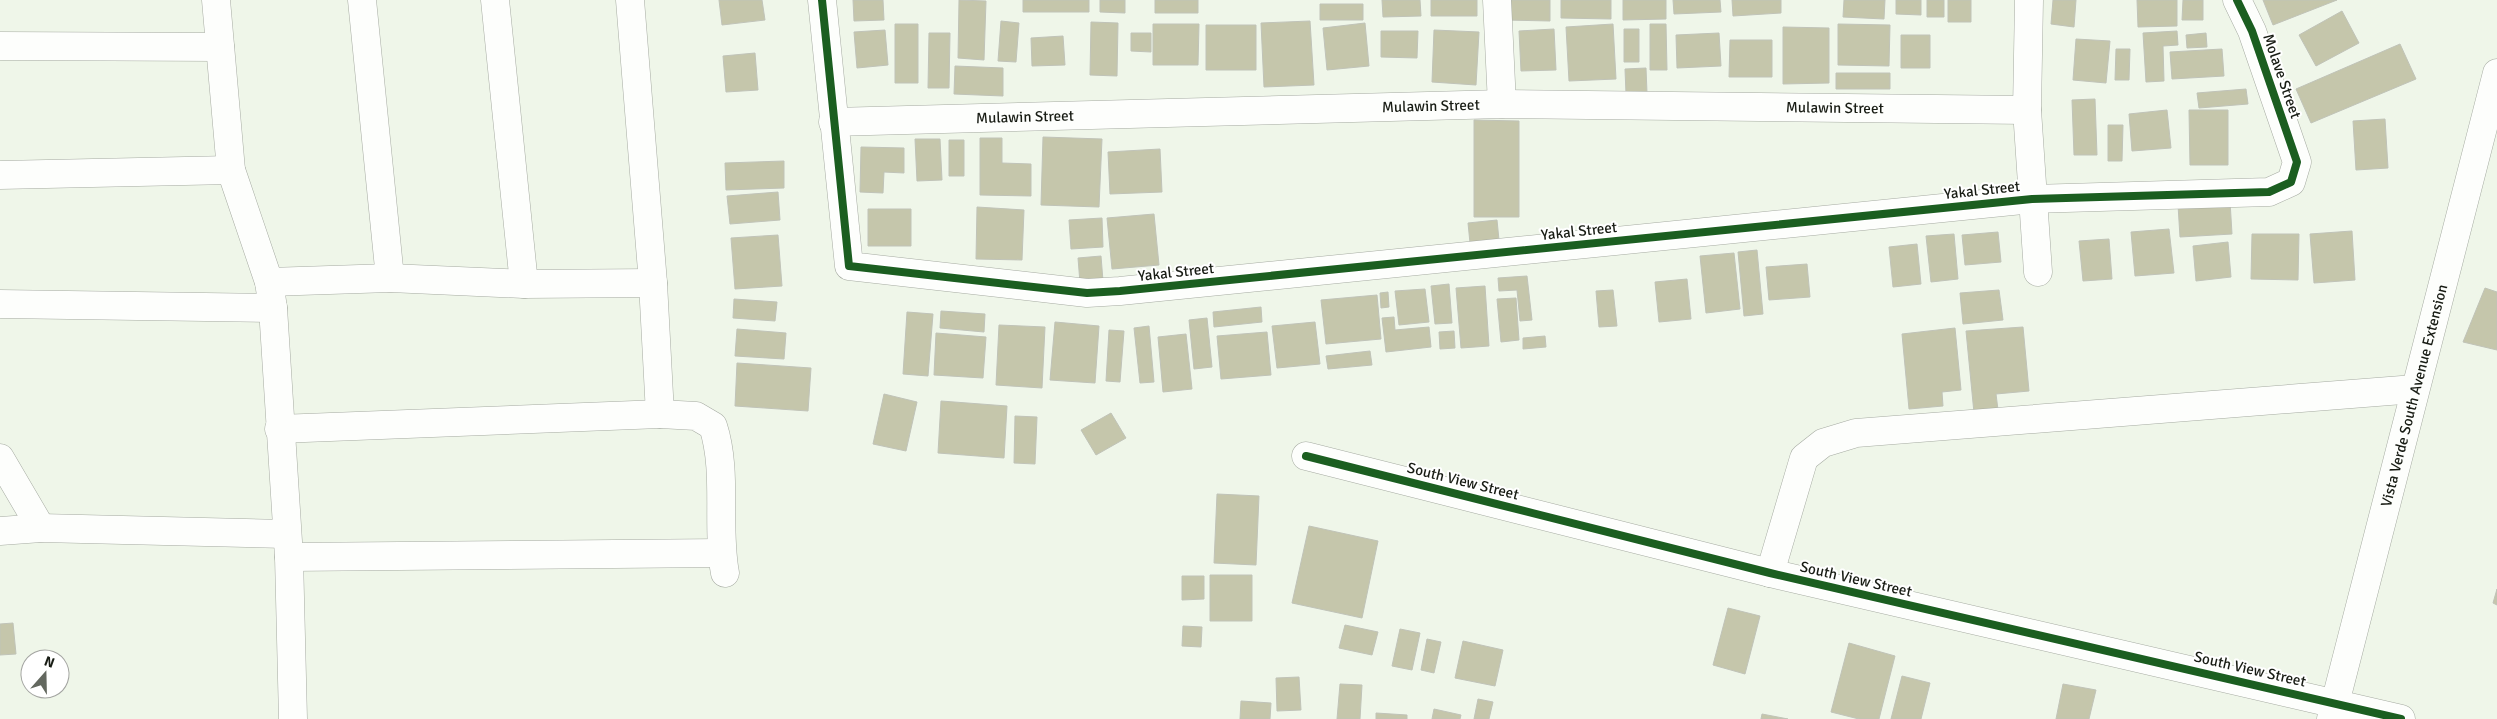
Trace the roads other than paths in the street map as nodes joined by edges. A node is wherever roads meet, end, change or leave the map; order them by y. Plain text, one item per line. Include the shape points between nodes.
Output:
1 (216, 0) edge
2 (362, 0) edge
3 (495, 0) edge
4 (630, 0) edge
5 (822, 0) edge
6 (1497, 0) edge
7 (2030, 0) edge
8 (2237, 0) edge
9 (0, 46) edge
10 (220, 47) junction
11 (2497, 73) edge
12 (1502, 104) junction
13 (2027, 110) junction
14 (833, 122) junction
15 (2297, 162) joint
16 (231, 170) junction
17 (0, 175) edge
18 (2032, 199) junction
19 (2038, 272) dead end
20 (390, 278) junction
21 (653, 283) junction
22 (524, 284) junction
23 (271, 295) junction
24 (0, 304) edge
25 (2415, 389) junction
26 (660, 414) junction
27 (279, 429) junction
28 (1306, 456) dead end
29 (0, 458) edge
30 (41, 528) junction
31 (0, 531) edge
32 (288, 546) junction
33 (1770, 573) junction
34 (2334, 711) edge
35 (293, 719) edge
36 (2401, 719) edge

1 - 10 street
2 - 20 street
3 - 22 street
4 - 21 street
5 - 14 street
6 - 12 street
7 - 13 street
8 - 15 street, Molave Street via 2252,31
9 - 10 street
10 - 16 street
11 - 25 street, Vista Verde South Avenue Extension
12 - 13 street, Mulawin Street
12 - 14 street, Mulawin Street
13 - 18 street
14 - 18 street, Yakal Street via 849,266 1087,293
15 - 18 street, Yakal Street via 2291,182 2269,192
16 - 17 street
16 - 23 street
18 - 19 street
20 - 22 street
20 - 23 street
21 - 22 street
21 - 26 street
23 - 24 street
23 - 27 street
25 - 33 street via 1856,433 1823,443 1804,458
25 - 34 street, Vista Verde South Avenue Extension
26 - 27 street
26 - 32 street via 696,416 713,426 719,444 723,563
27 - 32 street
28 - 33 street, South View Street
29 - 30 street
30 - 31 street
30 - 32 street
32 - 35 street
33 - 34 street, South View Street
34 - 36 street, South View Street

